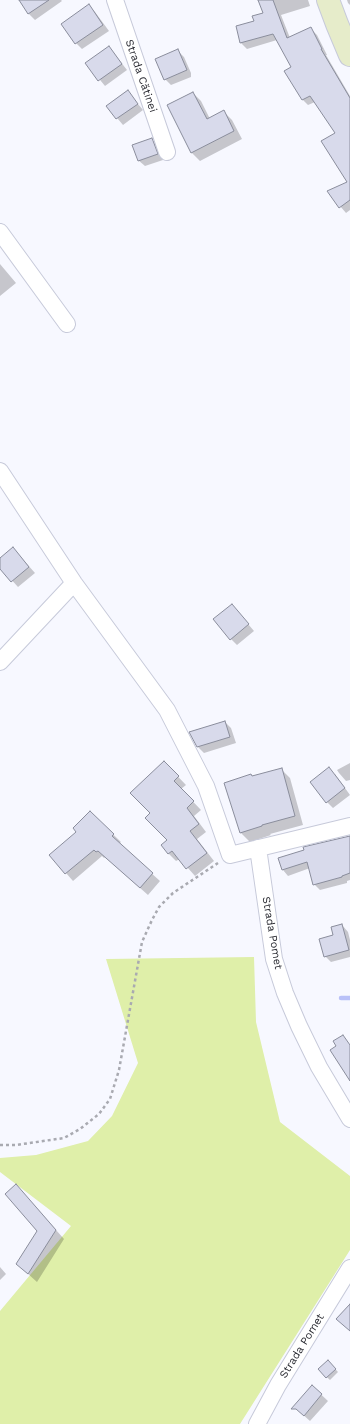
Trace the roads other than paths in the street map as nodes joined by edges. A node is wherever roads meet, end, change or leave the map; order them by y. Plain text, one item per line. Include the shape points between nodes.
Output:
1 (115, 0) edge
2 (328, 0) edge
3 (350, 55) edge
4 (167, 152) dead end
5 (0, 232) edge
6 (67, 324) dead end
7 (0, 471) edge
8 (74, 583) junction
9 (0, 662) edge
10 (350, 826) edge
11 (258, 848) junction
12 (350, 1119) edge
13 (350, 1268) edge
14 (257, 1424) edge

1 - 4 street, Strada Cătinei
2 - 3 main road
5 - 6 street
7 - 8 street
8 - 9 street
8 - 11 street via 167,710 206,786 230,855
10 - 11 street
11 - 12 street, Strada Pomet via 274,958 285,993 318,1067
13 - 14 street, Strada Pomet

